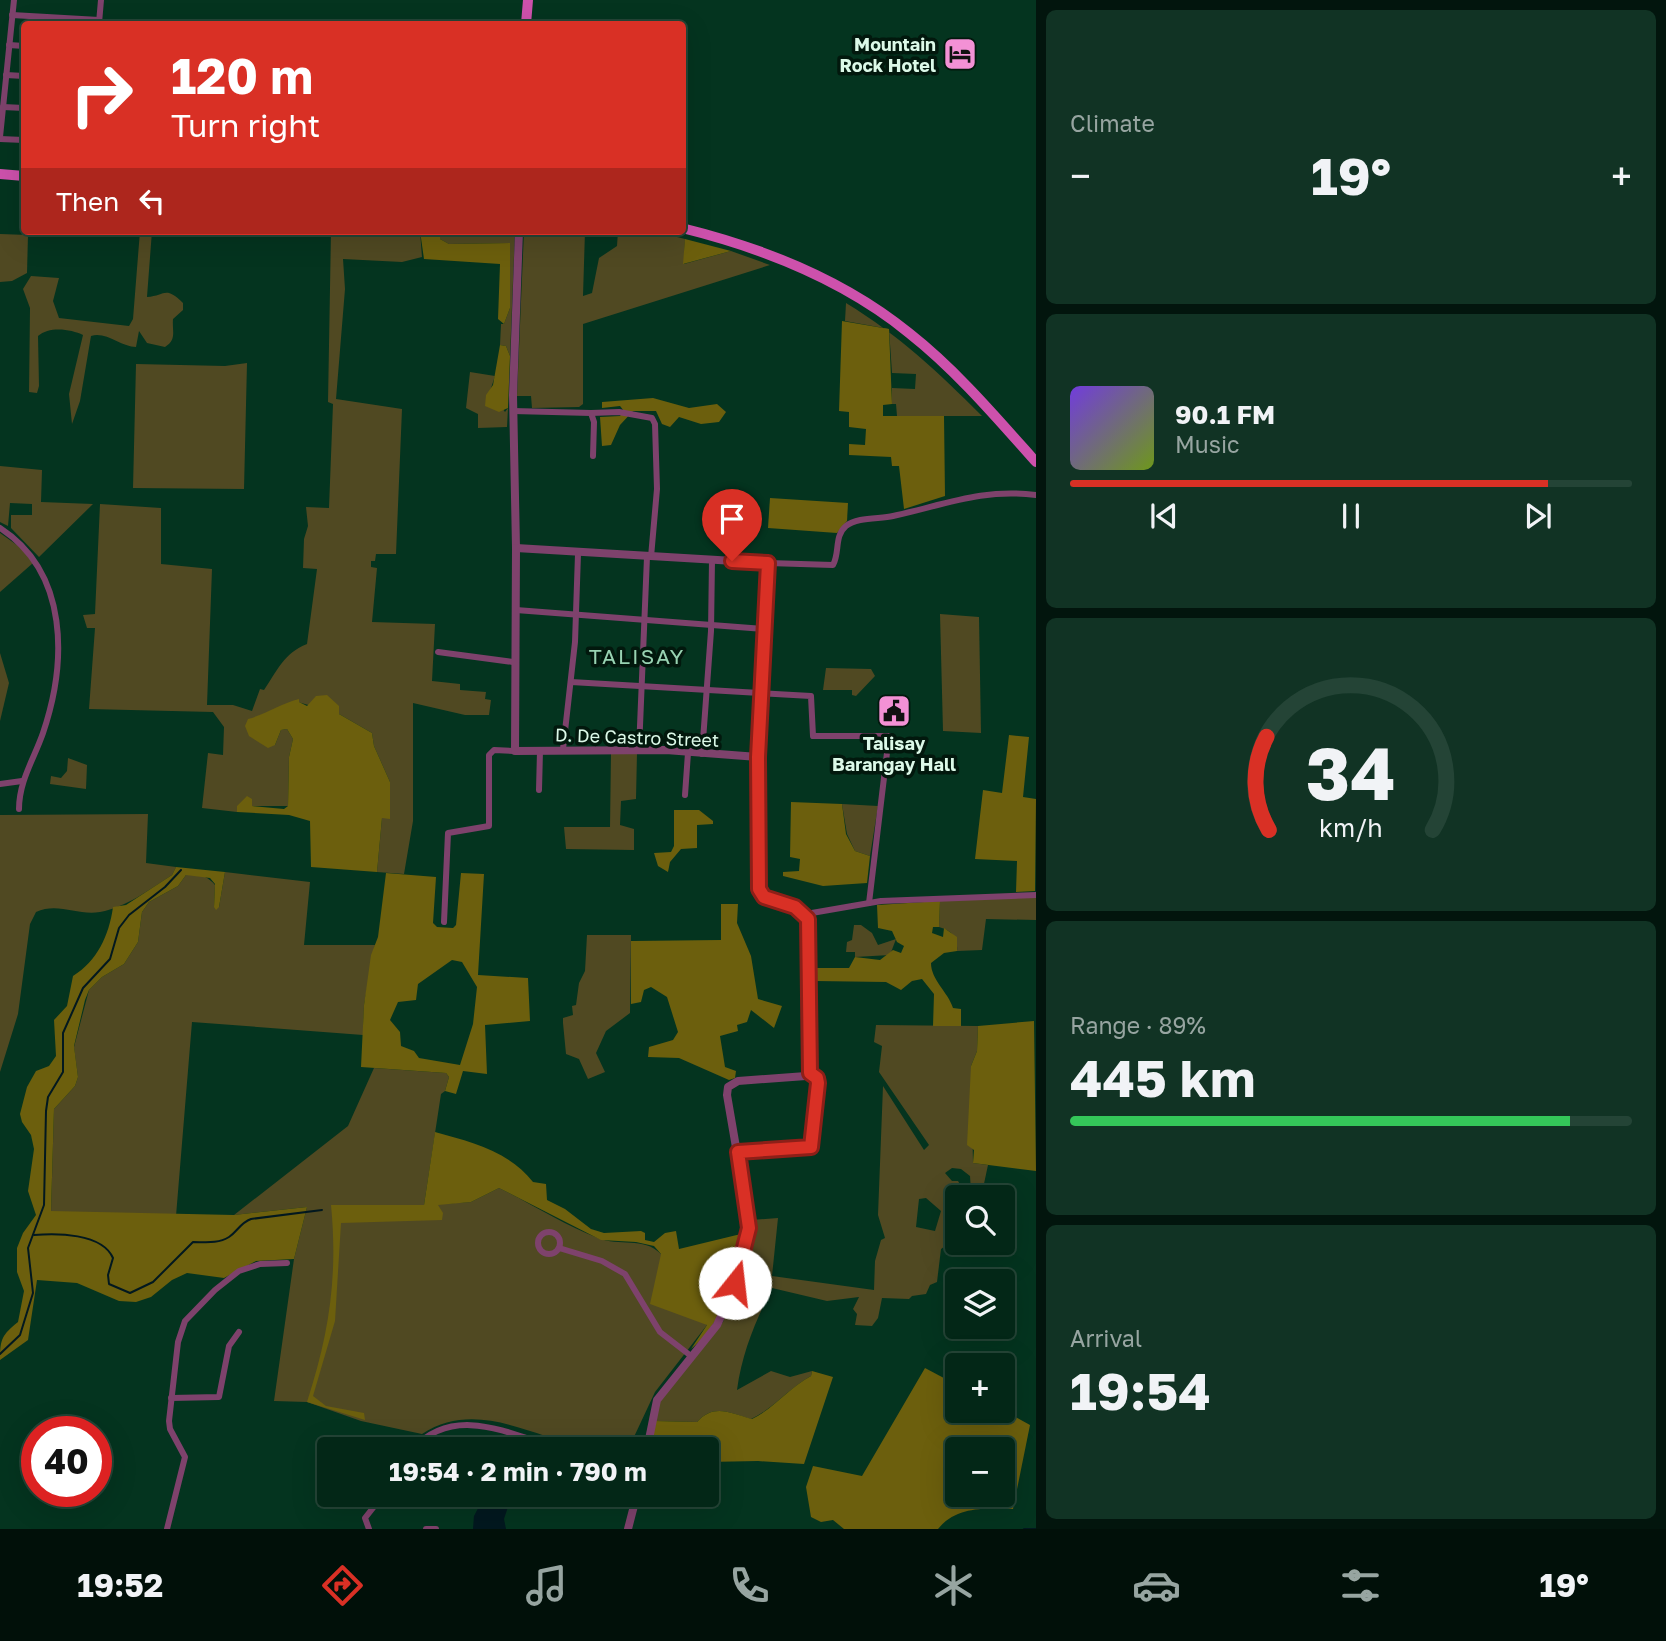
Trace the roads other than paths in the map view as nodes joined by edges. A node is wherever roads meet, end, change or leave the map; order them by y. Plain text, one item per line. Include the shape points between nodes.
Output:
1 (14, 0) edge
2 (102, 0) edge
3 (528, 0) edge
4 (12, 15) junction
5 (87, 21) edge
6 (99, 21) edge
7 (526, 21) edge
8 (9, 45) junction
9 (21, 46) edge
10 (6, 75) junction
11 (21, 76) edge
12 (3, 107) junction
13 (21, 108) edge
14 (0, 138) edge
15 (21, 140) edge
16 (0, 174) edge
17 (21, 176) edge
18 (686, 229) edge
19 (519, 235) edge
20 (513, 411) junction
21 (591, 413) junction
22 (593, 456) dead end
23 (1036, 463) edge
24 (1036, 495) edge
25 (0, 527) edge
26 (516, 548) junction
27 (578, 554) junction
28 (649, 557) junction
29 (712, 560) junction
30 (768, 563) junction
31 (516, 610) junction
32 (576, 615) junction
33 (645, 621) junction
34 (710, 626) junction
35 (764, 629) junction
36 (438, 652) dead end
37 (513, 662) junction
38 (571, 682) junction
39 (641, 687) junction
40 (706, 690) junction
41 (762, 694) junction
42 (563, 749) junction
43 (639, 750) junction
44 (515, 751) junction
45 (540, 751) junction
46 (688, 753) junction
47 (702, 754) junction
48 (758, 757) junction
49 (22, 781) junction
50 (0, 784) edge
51 (539, 790) dead end
52 (685, 795) dead end
53 (19, 809) dead end
54 (1036, 895) edge
55 (869, 903) junction
56 (806, 914) junction
57 (444, 922) dead end
58 (810, 1073) junction
59 (738, 1152) junction
60 (559, 1248) dead end
61 (287, 1263) dead end
62 (239, 1332) dead end
63 (691, 1356) junction
64 (172, 1398) junction
65 (430, 1437) edge
66 (520, 1437) edge
67 (649, 1437) edge
68 (372, 1507) edge
69 (634, 1507) edge
70 (167, 1529) edge
71 (369, 1529) edge
72 (426, 1529) edge
73 (436, 1529) edge
74 (628, 1529) edge

1 - 4 street
2 - 6 street
3 - 7 main road
4 - 5 street
4 - 8 street
8 - 9 street
8 - 10 street
10 - 11 street
10 - 12 street
12 - 13 street
12 - 14 street
14 - 15 street
16 - 17 main road
18 - 23 main road via 777,258 843,289 888,317 956,375
19 - 20 street
20 - 21 street
20 - 26 street
21 - 22 street
21 - 28 street via 630,414 652,418 655,424 657,489
24 - 30 street via 962,496 851,522 839,535 833,565
25 - 49 street via 24,545 38,564 58,625 57,667 48,717
26 - 27 street
26 - 31 street
27 - 28 street
27 - 32 street
28 - 29 street
28 - 33 street
29 - 30 street
29 - 34 street
30 - 35 street
31 - 32 street
31 - 37 street
32 - 33 street
32 - 38 street
33 - 34 street
33 - 39 street
34 - 35 street
34 - 40 street
35 - 41 street
36 - 37 street
37 - 44 street
38 - 39 street
38 - 42 street
39 - 40 street
39 - 43 street
40 - 41 street
40 - 47 street
41 - 48 street
41 - 55 street via 811,696 814,737 890,736
42 - 43 street, D. De Castro Street
42 - 45 street, D. De Castro Street
43 - 46 street, D. De Castro Street
44 - 45 street, D. De Castro Street
44 - 57 street via 489,753 489,826 448,833
45 - 51 street
46 - 47 street, D. De Castro Street
46 - 52 street
47 - 48 street, D. De Castro Street
48 - 56 street via 760,891 767,899
49 - 50 street
49 - 53 street
54 - 55 street
55 - 56 street
56 - 58 street
58 - 59 street via 730,1084 727,1095
58 - 59 street via 818,1083 811,1147
59 - 63 street via 748,1217 745,1249 718,1325
60 - 63 street via 602,1261 625,1274 660,1332
61 - 64 street via 239,1271 189,1316 180,1330
62 - 64 street via 229,1346 219,1397
63 - 67 street via 657,1400
64 - 70 street via 170,1429 185,1457
65 - 66 street via 448,1425 459,1424
68 - 71 street via 365,1518
69 - 74 street
72 - 73 street

